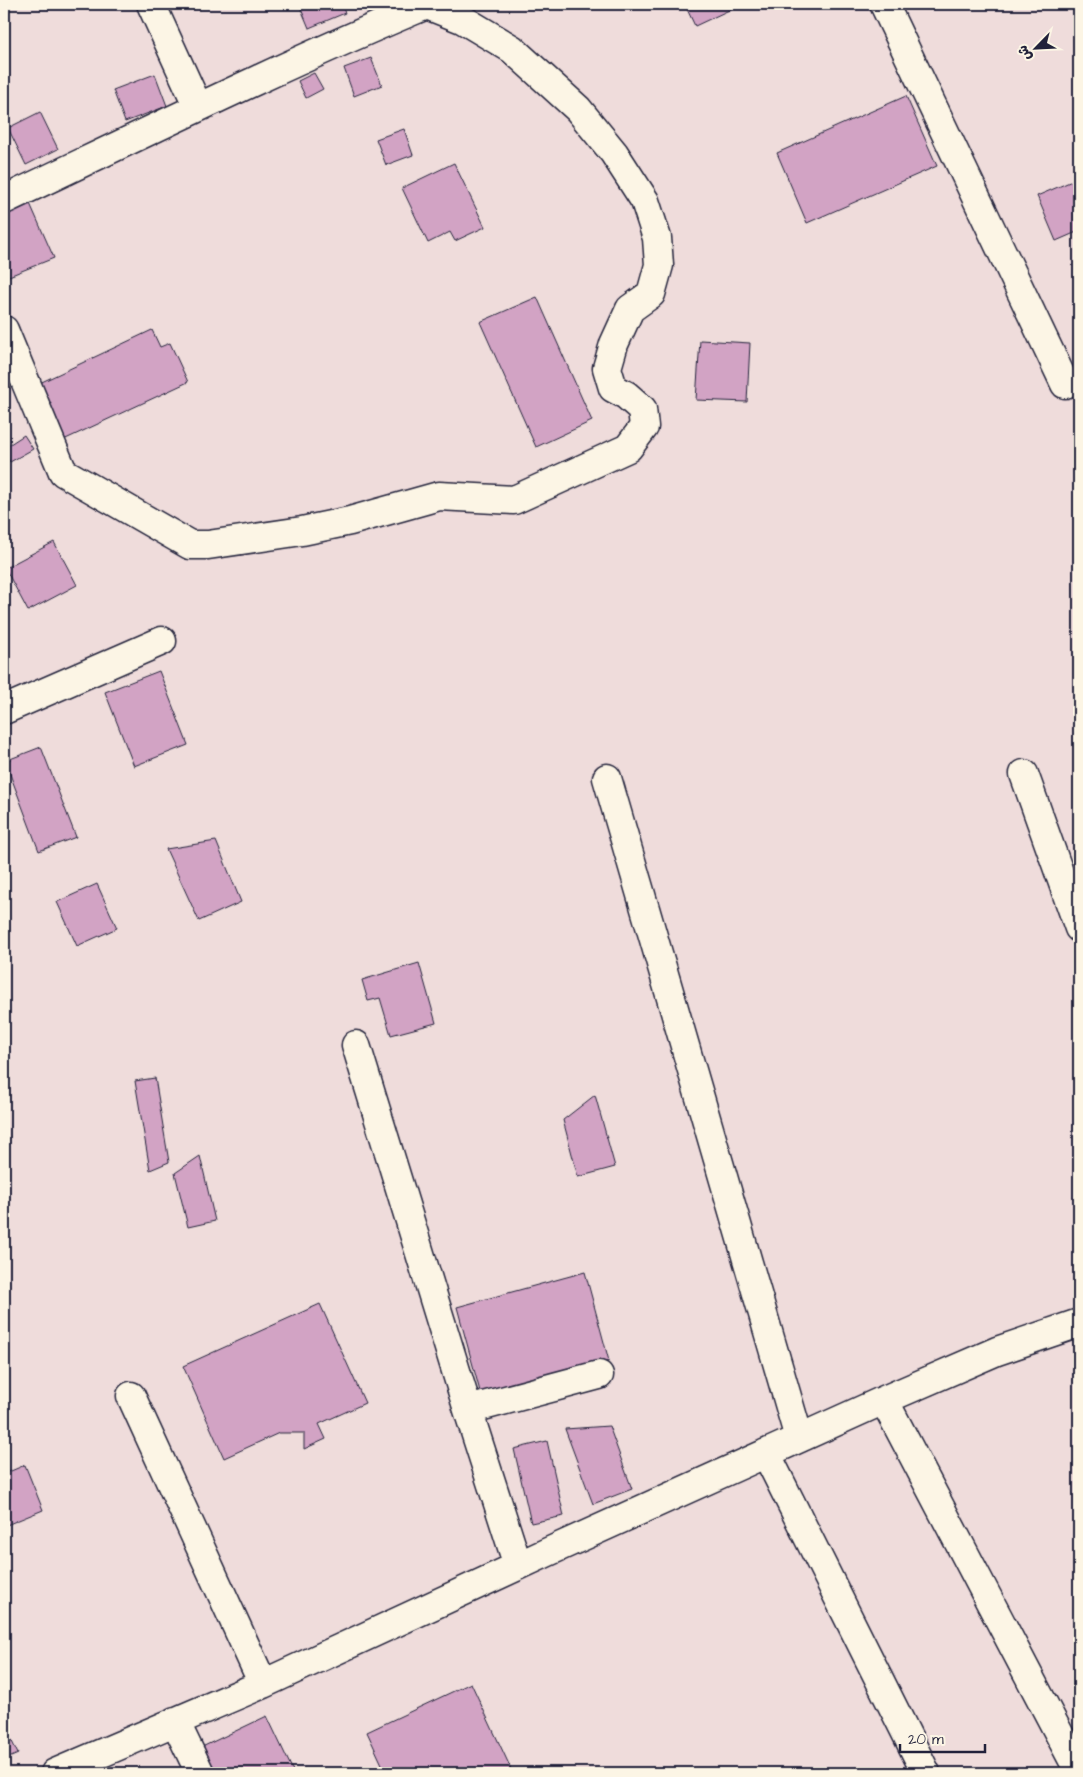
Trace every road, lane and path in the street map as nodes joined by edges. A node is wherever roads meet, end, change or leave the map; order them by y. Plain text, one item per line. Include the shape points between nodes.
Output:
1 (151, 4) edge
2 (428, 4) edge
3 (884, 4) edge
4 (198, 107) junction
5 (4, 200) edge
6 (4, 330) edge
7 (1065, 384) dead end
8 (162, 641) dead end
9 (4, 710) edge
10 (1024, 774) dead end
11 (607, 778) dead end
12 (1079, 928) edge
13 (356, 1045) dead end
14 (1079, 1323) edge
15 (599, 1375) dead end
16 (130, 1396) dead end
17 (884, 1400) junction
18 (468, 1410) junction
19 (799, 1438) junction
20 (766, 1453) junction
21 (518, 1566) junction
22 (263, 1684) junction
23 (175, 1721) junction
24 (1074, 1762) dead end
25 (55, 1773) edge
26 (200, 1773) edge
27 (926, 1773) edge

1 - 4 street
2 - 4 street
2 - 6 street via 462,19 512,49 578,109 614,153 645,201 657,238 659,265 651,294 630,309 607,368 613,388 642,409 644,427 628,448 514,500 439,496 302,531 190,545 63,472
3 - 7 street
4 - 5 street
8 - 9 street
10 - 12 street
11 - 19 street
13 - 18 street
14 - 17 street via 997,1351
15 - 18 street
16 - 22 street
17 - 19 street
17 - 24 street
18 - 21 street
19 - 20 street
20 - 21 street
20 - 27 street
21 - 22 street
22 - 23 street
23 - 25 street
23 - 26 street

